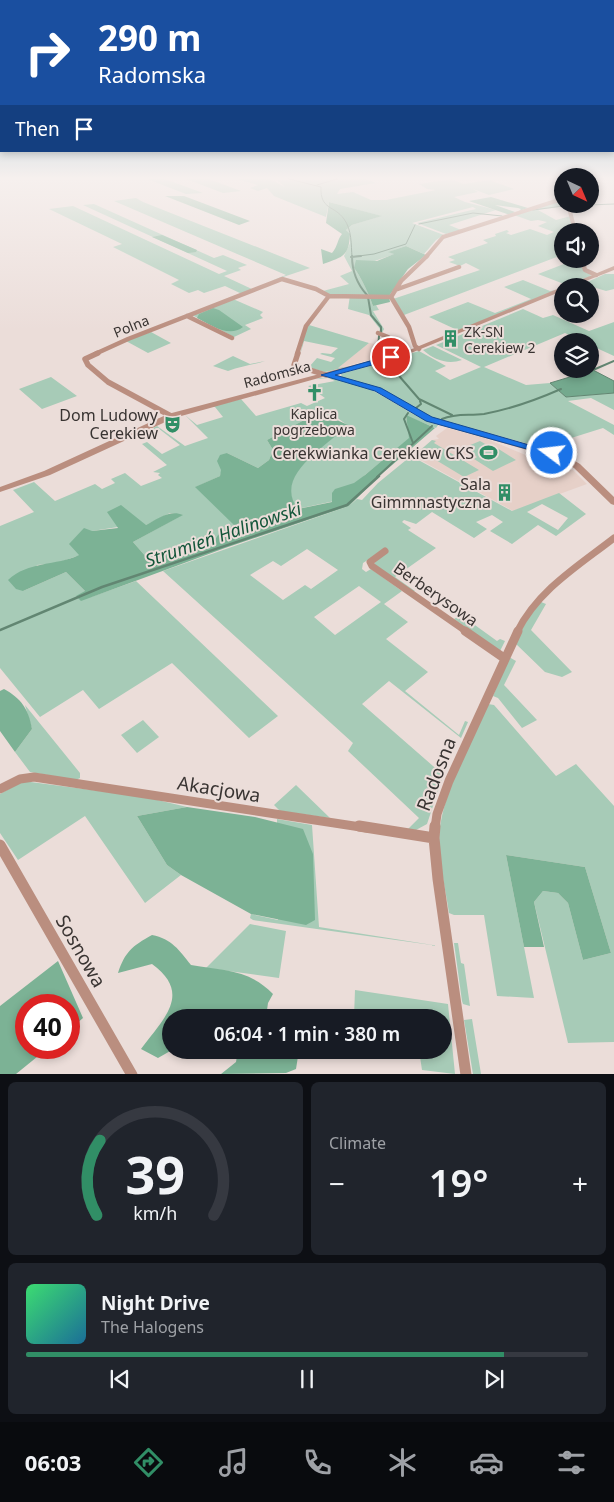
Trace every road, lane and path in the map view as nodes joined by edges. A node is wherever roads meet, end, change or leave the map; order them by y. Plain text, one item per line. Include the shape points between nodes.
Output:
1 (467, 229) edge
2 (459, 267) dead end
3 (584, 268) edge
4 (614, 268) edge
5 (596, 275) junction
6 (589, 278) edge
7 (394, 290) junction
8 (554, 292) edge
9 (328, 296) junction
10 (391, 297) junction
11 (187, 316) junction
12 (378, 333) dead end
13 (232, 338) dead end
14 (419, 348) junction
15 (409, 352) junction
16 (326, 375) junction
17 (171, 416) junction
18 (0, 490) edge
19 (614, 502) edge
20 (614, 538) edge
21 (385, 552) dead end
22 (504, 658) junction
23 (0, 789) edge
24 (434, 838) junction
25 (0, 844) edge
26 (132, 1074) edge
27 (466, 1074) edge

1 - 7 street via 435,242
2 - 7 street
3 - 5 street
4 - 5 street
5 - 6 street
7 - 10 street
8 - 14 street, Radomska
9 - 10 street
9 - 11 street, Polna via 286,279
9 - 16 street via 306,326 294,365
10 - 14 street via 409,326 415,346
11 - 13 street
11 - 17 street, Polna via 93,353 84,361 90,369 126,393
12 - 15 street
14 - 15 street, Radomska
15 - 16 street, Radomska
16 - 17 street, Radomska
16 - 19 street via 378,390 429,419 562,456
17 - 18 street, Radomska via 46,473
20 - 22 street, Radosna via 548,589 532,606
21 - 22 street, Berberysowa via 370,562 372,566
22 - 24 street, Radosna via 441,800
23 - 24 street, Akacjowa via 20,779 34,778
24 - 27 street, Radosna
25 - 26 street, Sosnowa

